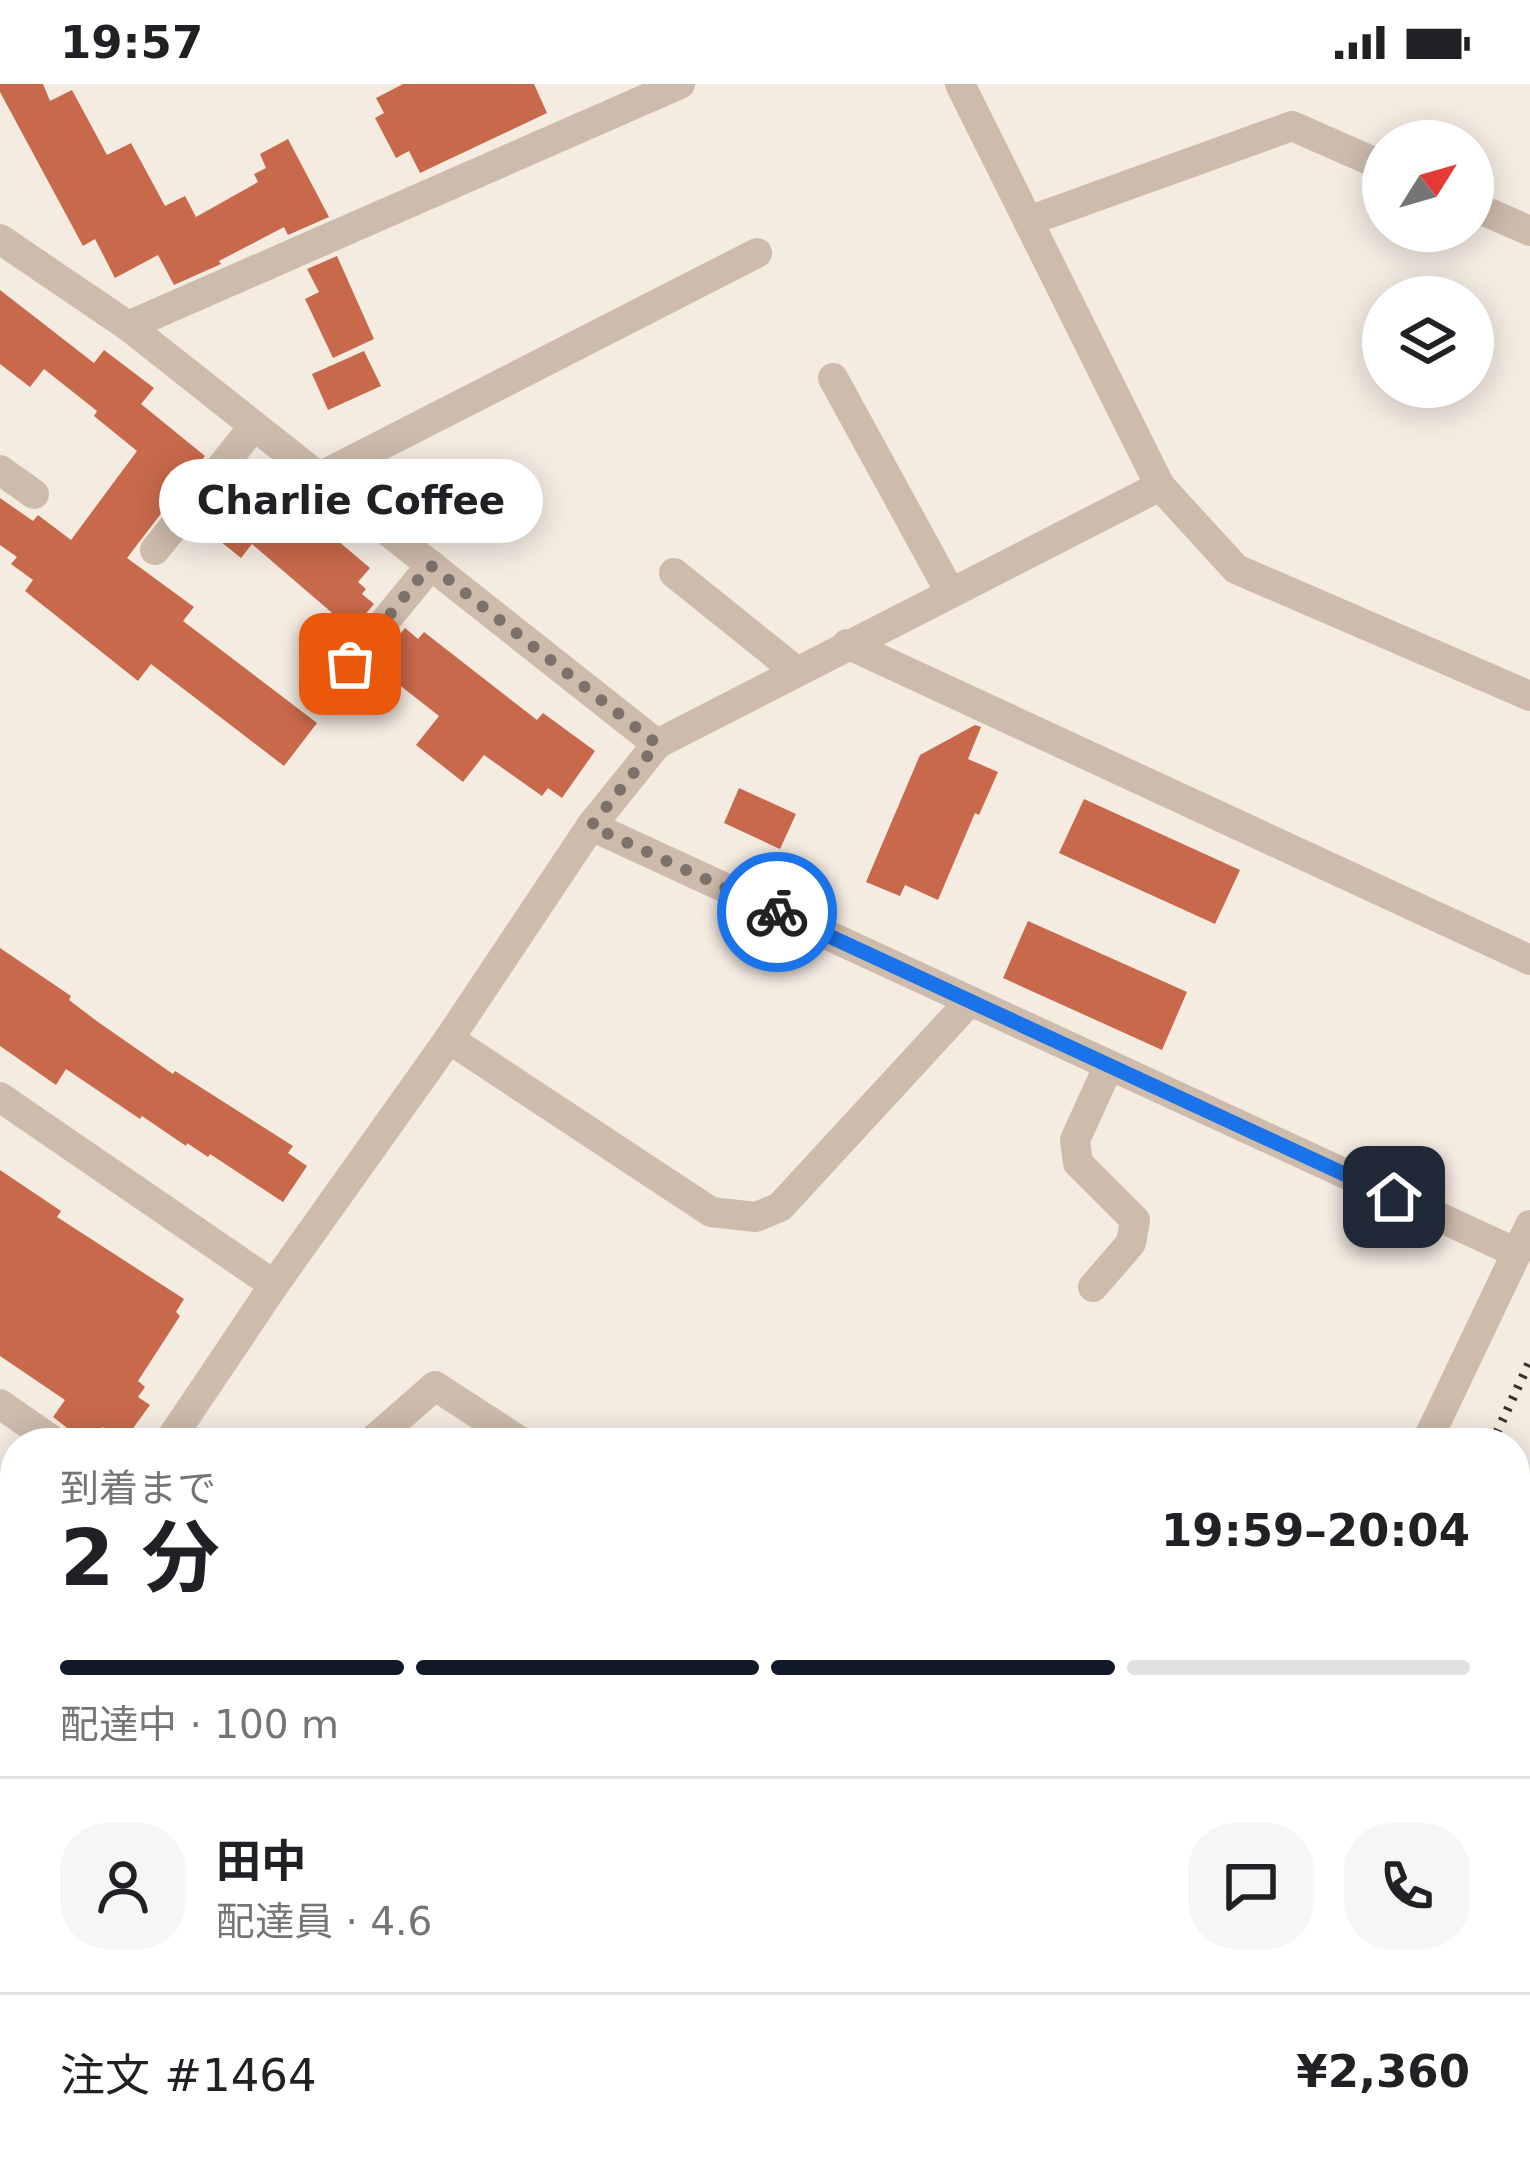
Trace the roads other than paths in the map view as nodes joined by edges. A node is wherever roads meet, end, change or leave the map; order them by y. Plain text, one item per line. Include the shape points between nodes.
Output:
1 (680, 84) edge
2 (960, 84) edge
3 (1362, 157) edge
4 (1494, 215) edge
5 (1028, 221) junction
6 (1530, 231) edge
7 (0, 239) edge
8 (757, 253) dead end
9 (128, 326) junction
10 (833, 379) dead end
11 (254, 426) junction
12 (0, 470) edge
13 (319, 477) junction
14 (1160, 486) junction
15 (34, 494) dead end
16 (155, 550) dead end
17 (430, 565) junction
18 (674, 573) dead end
19 (950, 592) junction
20 (847, 644) junction
21 (350, 664) dead end
22 (796, 671) junction
23 (1530, 696) edge
24 (657, 744) junction
25 (591, 826) junction
26 (1530, 961) edge
27 (970, 1000) junction
28 (449, 1039) junction
29 (1109, 1065) junction
30 (0, 1097) edge
31 (1523, 1239) edge
32 (274, 1285) junction
33 (1094, 1287) dead end
34 (0, 1404) edge
35 (34, 1428) edge
36 (178, 1428) edge
37 (387, 1428) edge
38 (500, 1428) edge
39 (1433, 1428) edge

1 - 9 street
2 - 5 street
3 - 5 street via 1292,126
4 - 6 street
5 - 14 street
7 - 9 street
8 - 13 street
9 - 11 street
10 - 19 street
11 - 13 street
11 - 16 street
12 - 15 street
13 - 17 street
14 - 19 street
14 - 23 street via 1237,569
17 - 21 street
17 - 24 street
18 - 22 street
19 - 20 street
20 - 22 street
20 - 26 street
22 - 24 street
24 - 25 street
25 - 27 street
25 - 28 street
27 - 28 street via 781,1207 756,1217 711,1212
27 - 29 street
28 - 32 street
29 - 31 street
29 - 33 street via 1075,1140 1078,1163 1135,1220 1131,1243
30 - 32 street
31 - 39 street
32 - 36 street
34 - 35 street
37 - 38 street via 435,1386

